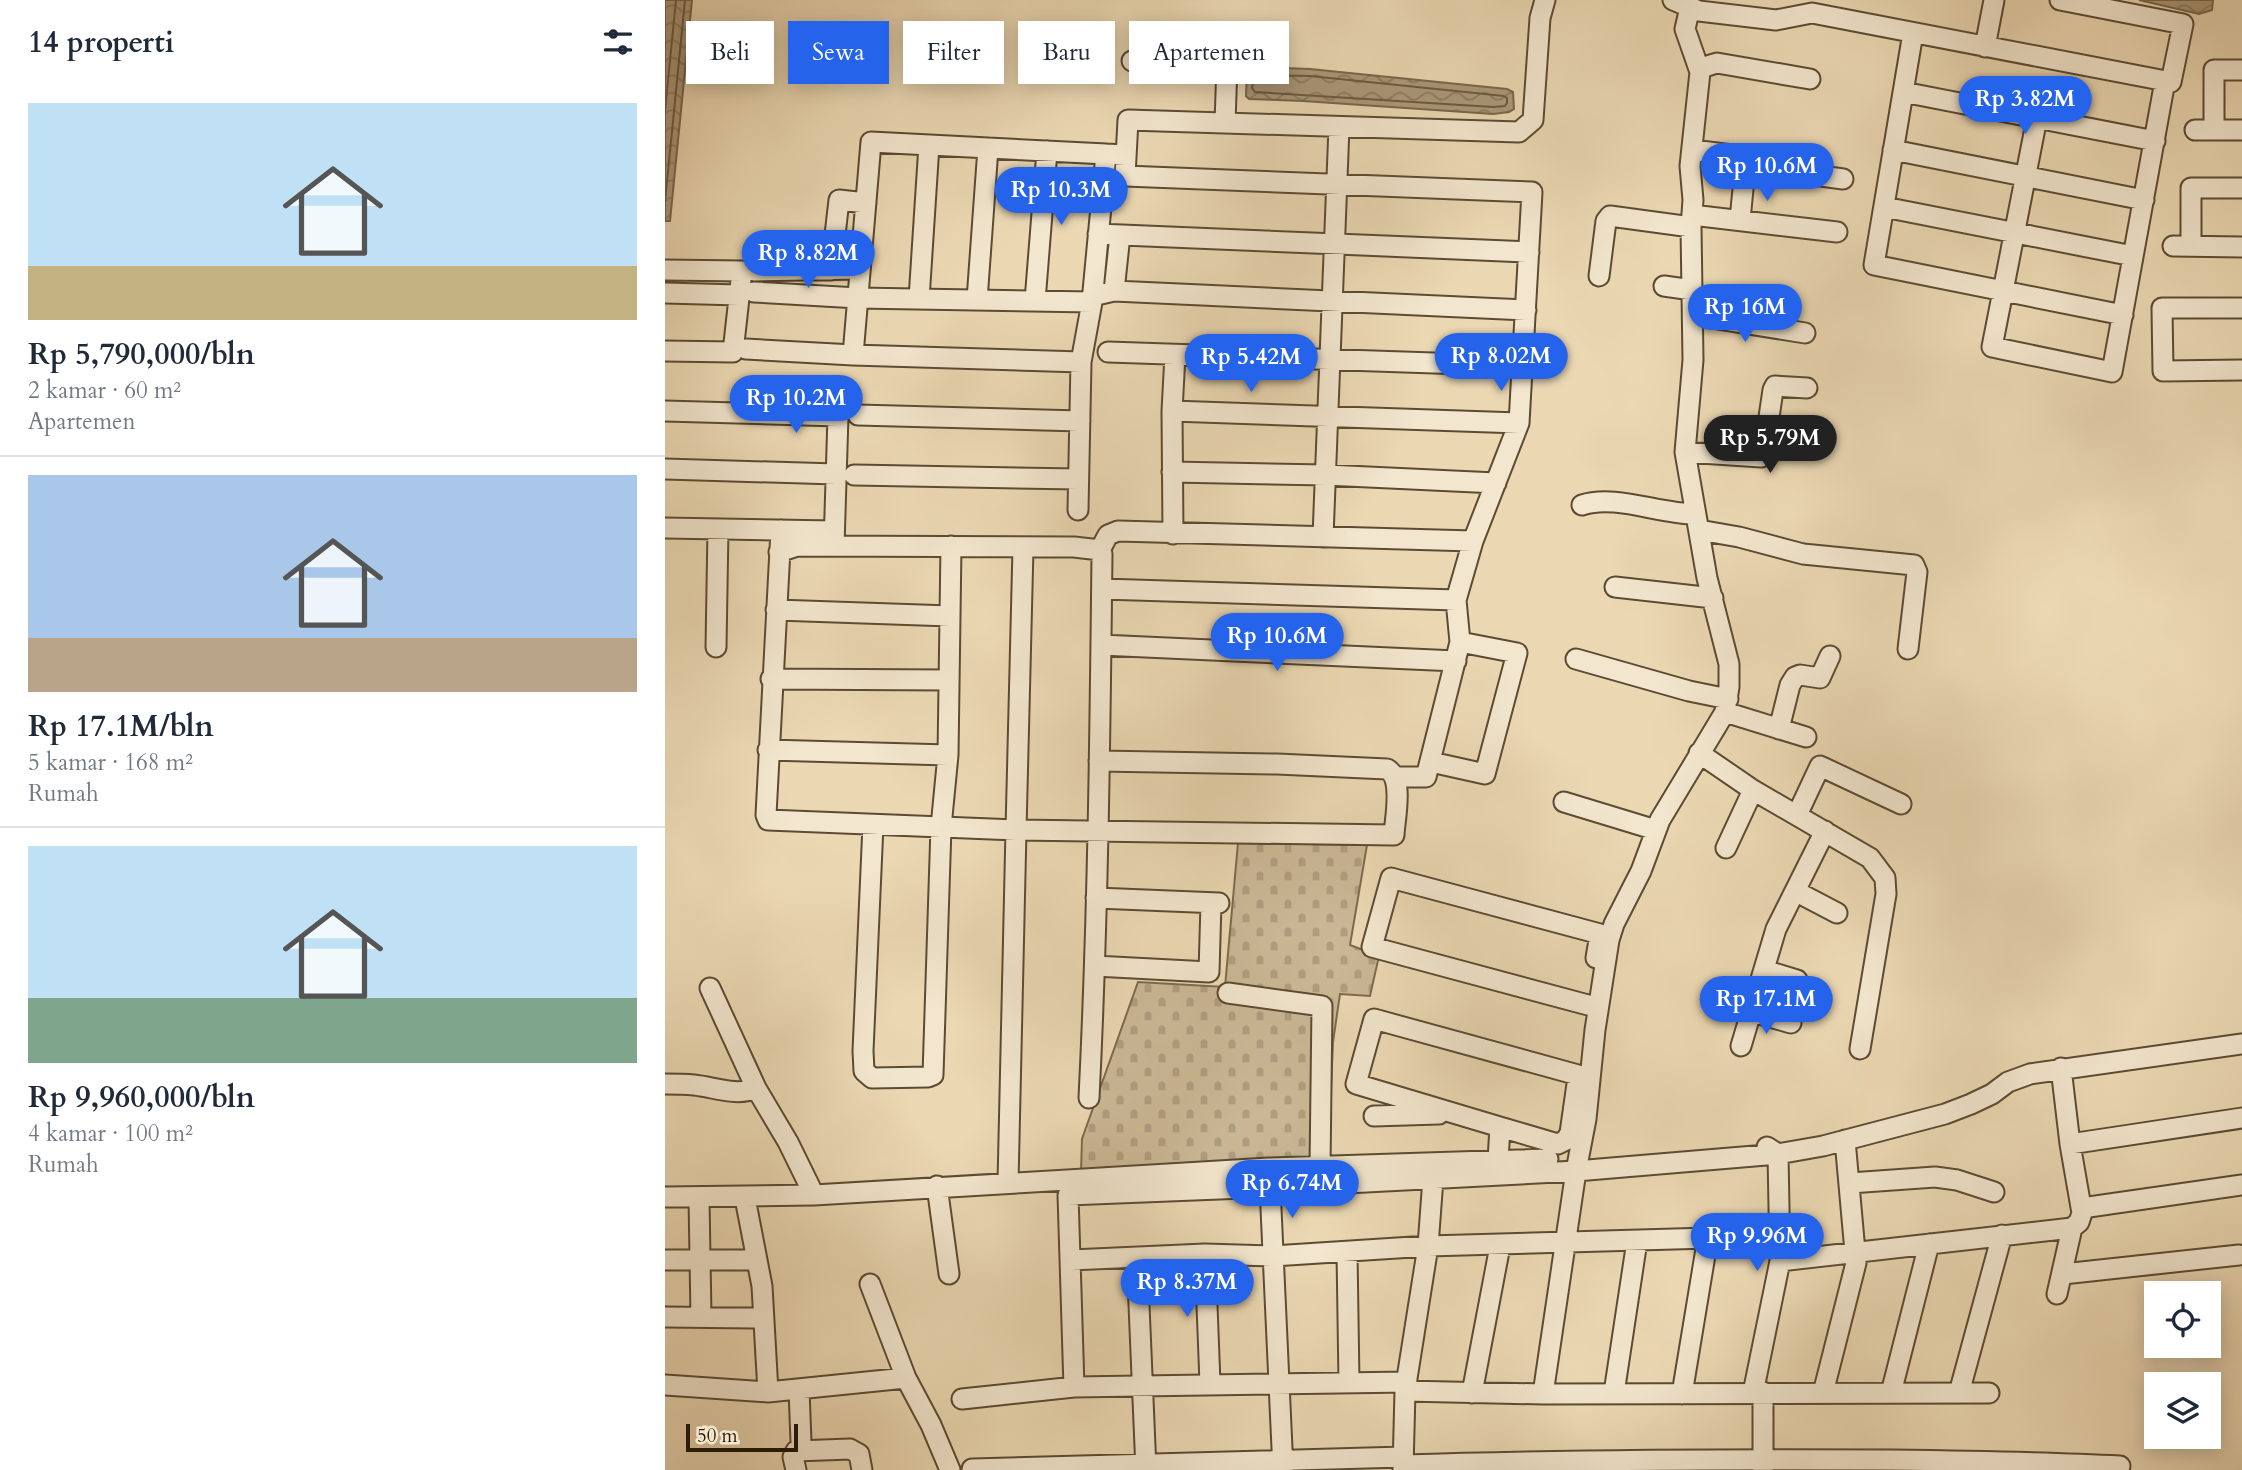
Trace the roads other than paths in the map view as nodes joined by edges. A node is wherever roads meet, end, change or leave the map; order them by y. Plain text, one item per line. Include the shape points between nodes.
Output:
1 (1545, 0) edge
2 (1994, 0) edge
3 (2060, 0) edge
4 (1681, 4) edge
5 (2111, 5) edge
6 (1913, 33) junction
7 (1985, 47) junction
8 (2242, 70) edge
9 (1700, 72) junction
10 (1810, 79) dead end
11 (2165, 81) junction
12 (1226, 84) edge
13 (1903, 92) junction
14 (2037, 118) junction
15 (1225, 123) junction
16 (1339, 127) junction
17 (2242, 130) edge
18 (2155, 141) junction
19 (929, 145) junction
20 (988, 148) junction
21 (1693, 150) junction
22 (1893, 150) junction
23 (1047, 151) junction
24 (1106, 153) junction
25 (1126, 155) junction
26 (1747, 158) junction
27 (2025, 176) junction
28 (1843, 179) dead end
29 (1336, 184) junction
30 (2242, 188) edge
31 (2144, 200) junction
32 (866, 203) junction
33 (1884, 207) junction
34 (1740, 219) junction
35 (1692, 221) junction
36 (1837, 232) dead end
37 (2014, 232) junction
38 (1098, 234) junction
39 (1120, 235) junction
40 (1334, 244) junction
41 (2242, 247) edge
42 (1529, 252) junction
43 (2133, 256) junction
44 (860, 269) junction
45 (665, 270) edge
46 (831, 270) junction
47 (754, 271) dead end
48 (1599, 276) dead end
49 (1664, 286) dead end
50 (1692, 290) junction
51 (2003, 290) junction
52 (1114, 291) junction
53 (665, 293) edge
54 (746, 293) junction
55 (858, 298) junction
56 (919, 299) junction
57 (1092, 299) junction
58 (977, 300) junction
59 (1035, 301) junction
60 (1332, 301) junction
61 (2242, 309) edge
62 (1526, 310) junction
63 (1693, 314) junction
64 (2123, 315) junction
65 (1805, 333) dead end
66 (746, 349) dead end
67 (665, 351) edge
68 (1108, 352) dead end
69 (853, 355) junction
70 (1175, 355) junction
71 (1331, 360) junction
72 (1081, 362) junction
73 (1523, 366) junction
74 (2242, 370) edge
75 (1807, 388) dead end
76 (665, 411) edge
77 (1172, 411) junction
78 (858, 415) dead end
79 (1329, 416) junction
80 (1080, 421) junction
81 (1519, 423) junction
82 (1685, 452) junction
83 (665, 469) edge
84 (1173, 472) junction
85 (845, 474) junction
86 (1326, 475) junction
87 (1078, 479) junction
88 (1496, 483) junction
89 (1582, 505) dead end
90 (1078, 510) dead end
91 (1697, 522) junction
92 (665, 528) edge
93 (718, 529) junction
94 (781, 530) junction
95 (1173, 534) junction
96 (1323, 537) junction
97 (834, 539) junction
98 (1473, 541) junction
99 (951, 546) junction
100 (1023, 548) junction
101 (1100, 550) junction
102 (779, 552) junction
103 (1615, 587) dead end
104 (1102, 589) junction
105 (1713, 598) junction
106 (1456, 600) junction
107 (776, 610) junction
108 (950, 616) junction
109 (1101, 645) junction
110 (716, 647) dead end
111 (1908, 649) dead end
112 (1458, 652) junction
113 (1830, 656) dead end
114 (1576, 659) dead end
115 (771, 679) junction
116 (947, 680) junction
117 (1726, 705) junction
118 (1779, 729) junction
119 (1806, 737) dead end
120 (768, 750) junction
121 (1699, 753) junction
122 (948, 755) junction
123 (1099, 761) junction
124 (1431, 762) junction
125 (1395, 777) junction
126 (1753, 790) junction
127 (1564, 802) dead end
128 (1901, 804) dead end
129 (1797, 815) junction
130 (873, 825) junction
131 (941, 827) junction
132 (1016, 830) junction
133 (1656, 830) junction
134 (1098, 831) junction
135 (1825, 831) junction
136 (1726, 848) dead end
137 (1795, 891) junction
138 (1096, 898) junction
139 (1837, 913) dead end
140 (1095, 966) junction
141 (1764, 970) junction
142 (1797, 980) dead end
143 (710, 988) dead end
144 (1228, 993) dead end
145 (1588, 1005) junction
146 (1752, 1012) junction
147 (1791, 1023) dead end
148 (2242, 1044) edge
149 (1741, 1046) dead end
150 (1860, 1049) dead end
151 (2061, 1068) junction
152 (1578, 1075) junction
153 (665, 1084) edge
154 (756, 1088) junction
155 (1089, 1098) dead end
156 (1460, 1114) junction
157 (1374, 1116) dead end
158 (2242, 1118) edge
159 (1500, 1127) junction
160 (1845, 1140) junction
161 (2070, 1144) junction
162 (1778, 1154) junction
163 (1498, 1160) junction
164 (1578, 1165) junction
165 (1320, 1167) junction
166 (1434, 1170) junction
167 (1008, 1183) junction
168 (1850, 1183) junction
169 (2242, 1185) edge
170 (937, 1186) junction
171 (1269, 1187) junction
172 (1994, 1192) dead end
173 (814, 1195) junction
174 (665, 1198) edge
175 (699, 1198) junction
176 (745, 1198) junction
177 (2082, 1208) junction
178 (2072, 1228) junction
179 (2002, 1235) junction
180 (1781, 1236) junction
181 (1709, 1237) junction
182 (1637, 1241) junction
183 (1566, 1243) junction
184 (1929, 1244) junction
185 (1428, 1246) junction
186 (1500, 1246) junction
187 (1854, 1251) junction
188 (1347, 1252) junction
189 (1205, 1254) junction
190 (2239, 1255) dead end
191 (1273, 1256) junction
192 (1137, 1258) junction
193 (665, 1260) edge
194 (700, 1260) junction
195 (748, 1260) dead end
196 (1071, 1260) junction
197 (1780, 1261) junction
198 (2063, 1273) junction
199 (949, 1274) dead end
200 (870, 1284) dead end
201 (2057, 1294) dead end
202 (665, 1317) edge
203 (701, 1317) junction
204 (755, 1318) dead end
205 (906, 1378) junction
206 (1349, 1382) junction
207 (1210, 1383) junction
208 (665, 1385) edge
209 (1279, 1385) junction
210 (1406, 1386) junction
211 (1074, 1387) junction
212 (1143, 1387) junction
213 (799, 1389) junction
214 (768, 1392) junction
215 (1758, 1392) junction
216 (1472, 1393) junction
217 (1614, 1393) junction
218 (1823, 1393) junction
219 (1891, 1393) junction
220 (1959, 1393) junction
221 (1989, 1393) dead end
222 (1543, 1394) junction
223 (1682, 1394) junction
224 (962, 1399) dead end
225 (800, 1442) dead end
226 (1403, 1464) edge
227 (1763, 1465) edge
228 (1831, 1465) edge
229 (1894, 1465) edge
230 (1962, 1465) edge
231 (1283, 1466) edge
232 (1539, 1466) edge
233 (2030, 1466) edge
234 (2120, 1466) dead end
235 (1146, 1468) edge
236 (2098, 1468) edge
237 (972, 1469) edge
238 (796, 1470) edge
239 (862, 1470) edge
240 (950, 1470) edge

1 - 16 street via 1533,120 1519,132
2 - 7 street
3 - 5 street
4 - 6 street via 1699,11 1776,20 1812,13
4 - 9 street
5 - 11 street via 2183,24 2171,82
6 - 7 street
6 - 13 street
7 - 11 street
8 - 17 street via 2214,70 2204,130
9 - 10 street via 1717,63
9 - 21 street
11 - 18 street
12 - 15 street
13 - 14 street
13 - 22 street
14 - 18 street
14 - 27 street
15 - 16 street
15 - 25 street via 1128,120
16 - 29 street
18 - 31 street
19 - 20 street
19 - 32 street via 871,142
19 - 56 street
20 - 23 street
20 - 58 street
21 - 26 street
21 - 35 street
22 - 27 street
22 - 33 street
23 - 24 street
23 - 59 street
24 - 25 street
24 - 38 street
25 - 29 street via 1125,176
26 - 28 street via 1792,172
26 - 34 street
27 - 31 street
27 - 37 street
29 - 40 street
29 - 42 street via 1532,192
30 - 41 street via 2191,188 2182,246
31 - 43 street
32 - 44 street
32 - 46 street via 839,200
33 - 37 street
33 - 51 street via 1874,265
34 - 35 street
34 - 36 street
35 - 48 street via 1609,216
35 - 50 street
37 - 43 street
37 - 51 street
38 - 39 street
38 - 57 street
39 - 40 street
39 - 52 street
40 - 42 street
40 - 60 street
42 - 62 street
43 - 64 street
44 - 46 street
44 - 55 street
45 - 54 street via 743,271
46 - 47 street
49 - 50 street
50 - 63 street
51 - 64 street
51 - 64 street via 1992,346 2086,367 2112,372
52 - 57 street
52 - 60 street
53 - 54 street
54 - 55 street
54 - 67 street via 733,352
55 - 56 street
55 - 69 street
56 - 58 street
57 - 59 street
57 - 72 street
58 - 59 street
60 - 62 street
60 - 71 street
61 - 74 street via 2162,308 2163,371
62 - 73 street
63 - 65 street
63 - 82 street
66 - 69 street
68 - 70 street
69 - 72 street
70 - 71 street
70 - 77 street
71 - 73 street
71 - 79 street
72 - 80 street
73 - 81 street
75 - 82 street via 1775,386 1761,457
76 - 85 street via 838,416
77 - 79 street
77 - 84 street
78 - 80 street
79 - 81 street
79 - 86 street
80 - 87 street
81 - 88 street
82 - 91 street
83 - 85 street
84 - 86 street
84 - 95 street
85 - 87 street
85 - 97 street
86 - 88 street
86 - 96 street
87 - 90 street
88 - 98 street
89 - 91 street via 1606,500
91 - 105 street
91 - 111 street via 1803,554 1914,565
92 - 93 street
93 - 94 street
93 - 110 street
94 - 97 street
94 - 102 street
95 - 96 street
95 - 101 street via 1118,531 1108,535
96 - 98 street
97 - 99 street
97 - 102 street
98 - 106 street
99 - 100 street
99 - 108 street
100 - 101 street
100 - 132 street
101 - 104 street
102 - 107 street
103 - 105 street
104 - 106 street
104 - 109 street
105 - 117 street via 1729,664
106 - 112 street
107 - 108 street
107 - 115 street
108 - 116 street
109 - 112 street
109 - 123 street
112 - 124 street
112 - 124 street via 1517,653 1485,774
113 - 118 street via 1820,678 1800,675 1792,680
114 - 117 street
115 - 116 street
115 - 120 street
116 - 122 street
117 - 118 street
117 - 121 street
118 - 119 street
120 - 122 street
120 - 130 street via 768,820
121 - 126 street
121 - 133 street
122 - 131 street
123 - 125 street via 1387,769
123 - 134 street
124 - 125 street via 1426,777
125 - 134 street via 1394,835
126 - 129 street
126 - 136 street
127 - 133 street
128 - 129 street via 1820,766
129 - 135 street
130 - 131 street
130 - 131 street via 863,1051 864,1071 871,1078 933,1074
131 - 132 street
132 - 134 street
132 - 167 street
133 - 164 street via 1609,940
134 - 138 street
135 - 137 street
135 - 150 street via 1875,862 1888,885
137 - 139 street
137 - 141 street via 1776,929
138 - 140 street
138 - 140 street via 1215,903 1209,972
140 - 155 street
141 - 142 street
141 - 146 street
143 - 154 street
144 - 165 street via 1322,1006
145 - 145 street via 1600,934 1391,878 1372,947
145 - 152 street
146 - 147 street
146 - 149 street
148 - 151 street
151 - 160 street via 2008,1082 1945,1114
151 - 161 street
152 - 156 street via 1374,1020 1356,1084
152 - 159 street via 1566,1140 1558,1144
153 - 154 street via 744,1092
154 - 173 street
156 - 157 street
156 - 159 street
158 - 161 street
159 - 163 street
160 - 162 street
160 - 168 street
161 - 177 street
162 - 164 street
162 - 180 street
163 - 164 street
163 - 166 street
164 - 166 street
164 - 183 street
165 - 166 street
165 - 167 street
166 - 171 street
166 - 185 street
167 - 170 street
168 - 172 street via 1935,1177
168 - 187 street
169 - 177 street
170 - 173 street
170 - 199 street
171 - 191 street
171 - 196 street via 1068,1195
173 - 176 street
174 - 175 street
175 - 176 street
175 - 194 street
176 - 214 street via 762,1286
177 - 178 street via 2079,1222
178 - 179 street
178 - 198 street
179 - 184 street
179 - 220 street
180 - 181 street
180 - 197 street
181 - 182 street
181 - 223 street
182 - 183 street
182 - 217 street
183 - 186 street
183 - 222 street
184 - 187 street
184 - 219 street
185 - 186 street
185 - 188 street
185 - 210 street
186 - 216 street
187 - 197 street
187 - 218 street via 1851,1286
188 - 191 street
188 - 206 street
189 - 191 street
189 - 192 street
189 - 207 street
190 - 198 street
191 - 209 street
192 - 196 street
192 - 212 street
193 - 194 street
194 - 195 street
194 - 203 street
196 - 211 street
197 - 215 street
198 - 201 street
200 - 205 street
202 - 203 street
203 - 204 street
205 - 213 street
205 - 240 street
206 - 209 street
206 - 210 street
207 - 209 street
207 - 212 street
208 - 214 street
209 - 231 street
210 - 216 street
210 - 226 street
211 - 212 street
211 - 224 street
212 - 235 street
213 - 214 street
213 - 225 street
215 - 218 street
215 - 223 street
215 - 227 street
216 - 222 street
217 - 222 street
217 - 223 street
218 - 219 street
219 - 220 street
220 - 221 street
226 - 231 street via 1308,1459
226 - 232 street
227 - 228 street
227 - 232 street
228 - 229 street
229 - 230 street
230 - 233 street
231 - 235 street
233 - 236 street
234 - 236 street
235 - 237 street
238 - 239 street via 796,1451 851,1449 859,1454

